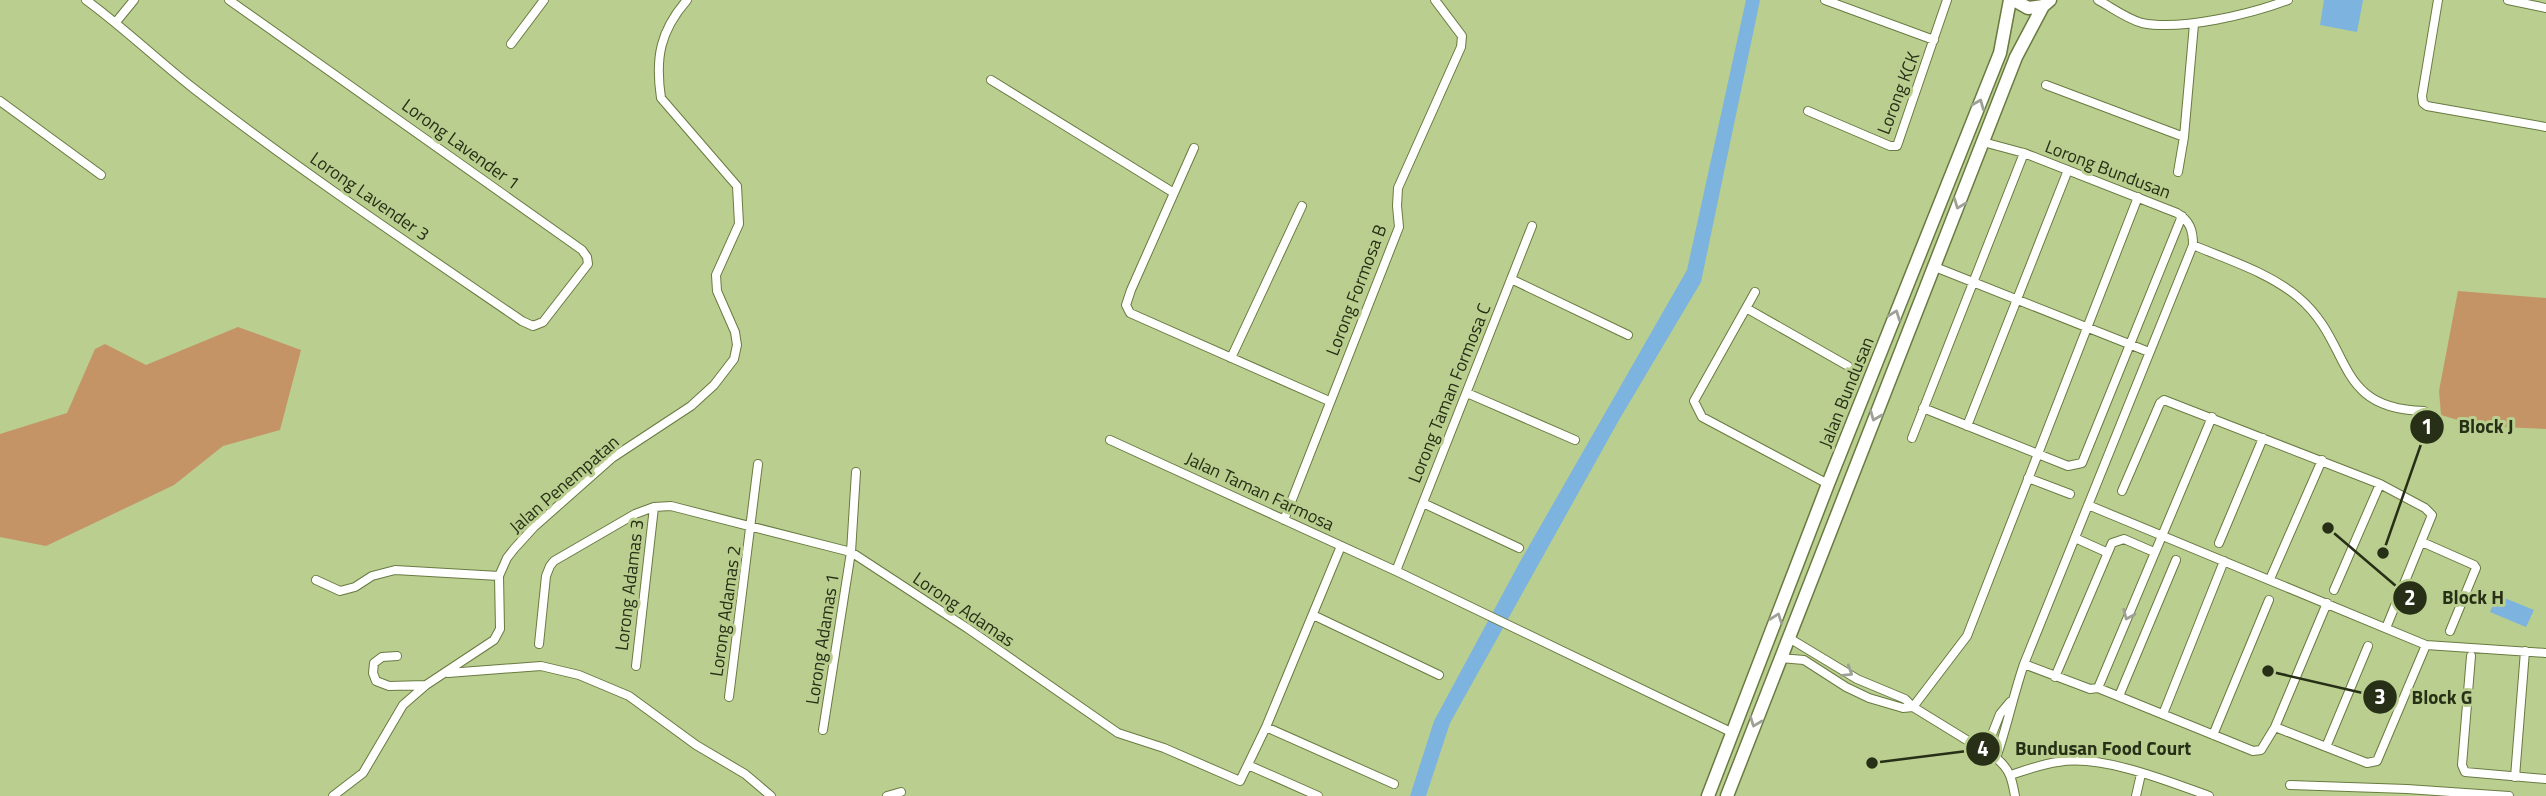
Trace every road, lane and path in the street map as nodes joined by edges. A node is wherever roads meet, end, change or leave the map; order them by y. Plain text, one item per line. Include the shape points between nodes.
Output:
1 (86, 0) edge
2 (134, 0) edge
3 (229, 0) edge
4 (544, 0) edge
5 (687, 0) edge
6 (1435, 0) edge
7 (1825, 0) edge
8 (1947, 0) edge
9 (2012, 0) edge
10 (2098, 0) edge
11 (2288, 0) edge
12 (2438, 0) edge
13 (2508, 0) edge
14 (2046, 3) edge
15 (2546, 8) edge
16 (116, 22) junction
17 (2194, 24) junction
18 (1934, 40) junction
19 (511, 44) dead end
20 (991, 80) dead end
21 (2046, 85) dead end
22 (0, 101) edge
23 (1808, 111) dead end
24 (2546, 127) edge
25 (2184, 137) junction
26 (1983, 142) junction
27 (1194, 148) dead end
28 (2024, 153) junction
29 (2068, 170) junction
30 (2178, 172) dead end
31 (101, 175) dead end
32 (1174, 193) junction
33 (2138, 197) junction
34 (1302, 206) dead end
35 (2182, 216) junction
36 (1532, 226) dead end
37 (2193, 246) junction
38 (1935, 267) junction
39 (1511, 279) junction
40 (1972, 283) junction
41 (1755, 292) dead end
42 (2017, 301) junction
43 (1746, 308) junction
44 (533, 326) joint
45 (2087, 328) junction
46 (1628, 335) dead end
47 (2131, 346) junction
48 (2150, 352) junction
49 (1231, 358) junction
50 (1848, 366) dead end
51 (1466, 393) junction
52 (1329, 401) junction
53 (1923, 408) junction
54 (2424, 411) dead end
55 (2212, 417) junction
56 (1967, 426) junction
57 (1912, 438) dead end
58 (2263, 439) junction
59 (1110, 440) dead end
60 (1575, 440) dead end
61 (2037, 454) junction
62 (2322, 460) junction
63 (758, 464) dead end
64 (856, 472) dead end
65 (2028, 478) junction
66 (1828, 484) junction
67 (2380, 484) junction
68 (2122, 491) dead end
69 (2070, 494) dead end
70 (1423, 503) junction
71 (2088, 505) junction
72 (654, 507) junction
73 (1284, 520) junction
74 (752, 529) junction
75 (2161, 536) junction
76 (2075, 538) junction
77 (2422, 542) junction
78 (2219, 543) dead end
79 (1341, 546) junction
80 (1519, 548) dead end
81 (851, 552) junction
82 (2106, 552) junction
83 (2154, 552) junction
84 (2176, 560) dead end
85 (2224, 561) junction
86 (1396, 571) junction
87 (499, 576) junction
88 (2270, 579) junction
89 (316, 580) dead end
90 (2334, 590) dead end
91 (2269, 600) dead end
92 (2327, 603) junction
93 (1312, 615) junction
94 (2386, 628) junction
95 (2450, 631) dead end
96 (1789, 638) junction
97 (539, 644) dead end
98 (2426, 645) junction
99 (2368, 646) dead end
100 (2525, 651) junction
101 (2546, 653) edge
102 (397, 656) dead end
103 (2471, 656) dead end
104 (1780, 658) junction
105 (2024, 664) junction
106 (636, 666) dead end
107 (444, 673) junction
108 (1439, 675) dead end
109 (2055, 677) junction
110 (426, 685) junction
111 (2098, 688) junction
112 (2119, 696) junction
113 (729, 697) dead end
114 (2011, 701) junction
115 (1744, 706) junction
116 (1913, 707) junction
117 (2163, 714) junction
118 (1266, 727) junction
119 (2275, 727) junction
120 (823, 730) dead end
121 (1733, 733) junction
122 (2213, 735) junction
123 (2326, 747) junction
124 (1985, 752) junction
125 (1996, 758) junction
126 (1248, 765) junction
127 (2141, 774) junction
128 (2011, 775) junction
129 (2515, 777) junction
130 (2546, 779) edge
131 (1394, 784) dead end
132 (2290, 785) dead end
133 (901, 792) dead end
134 (2407, 792) edge
135 (2452, 794) edge
136 (333, 796) edge
137 (771, 796) edge
138 (887, 796) edge
139 (1318, 796) edge
140 (1708, 796) edge
141 (1727, 796) edge
142 (2015, 796) edge
143 (2136, 796) edge
144 (2209, 796) edge
145 (2509, 796) edge

1 - 16 street, Lorong Lavender 3
2 - 16 street
3 - 44 street, Lorong Lavender 1 via 582,250 588,264 543,322
4 - 19 street
5 - 87 street, Jalan Penempatan via 660,44 658,81 661,98 737,186 739,224 716,275 717,291 735,332 734,359 691,406 612,458 534,527 507,558
6 - 52 street, Lorong Formosa B via 1462,36 1461,47 1398,188 1399,227
7 - 18 street
8 - 18 street, Lorong KCK
9 - 14 main road via 2028,8
66 -> 9 main road, Jalan Bundusan via 2000,53
10 - 17 street via 2139,22
11 - 17 street
12 - 24 street via 2423,103
13 - 15 street
14 - 26 main road, Jalan Bundusan via 2016,57
16 - 44 street, Lorong Lavender 3 via 192,87 369,216
17 - 25 street
18 - 23 street, Lorong KCK via 1897,146
20 - 32 street
21 - 25 street
22 - 31 street
25 - 30 street
26 - 28 street, Lorong Bundusan
26 -> 38 main road, Jalan Bundusan
27 - 32 street
28 - 29 street, Lorong Bundusan
28 - 40 street
29 - 33 street, Lorong Bundusan
29 - 42 street
32 - 49 street via 1126,305 1130,313
33 - 35 street, Lorong Bundusan
33 - 45 street
34 - 49 street
35 - 37 street, Lorong Bundusan via 2193,231
35 - 47 street
36 - 39 street, Lorong Taman Formosa C
37 - 48 street
37 - 54 street via 2267,276 2298,297 2327,330 2355,384 2369,398 2395,408
38 - 40 street
38 -> 96 main road, Jalan Bundusan
39 - 46 street
39 - 51 street, Lorong Taman Formosa C
40 - 42 street
40 - 53 street
41 - 43 street
42 - 45 street
42 - 56 street
43 - 50 street
43 - 66 street via 1694,401 1702,417
45 - 47 street
45 - 61 street
47 - 48 street
47 - 61 street via 2082,463 2068,466
48 - 71 street
49 - 52 street
51 - 60 street
51 - 70 street, Lorong Taman Formosa C
52 - 73 street, Lorong Formosa B
53 - 56 street
53 - 57 street
55 - 58 street
55 - 68 street via 2160,402
55 - 75 street
56 - 61 street
58 - 62 street
58 - 78 street
59 - 73 street, Jalan Taman Farmosa
61 - 65 street
62 - 67 street
62 - 88 street
63 - 74 street, Lorong Adamas 2
64 - 81 street, Lorong Adamas 1
65 - 69 street
65 - 116 street via 1967,636
115 -> 66 main road, Jalan Bundusan
67 - 77 street via 2432,515
67 - 90 street
70 - 80 street
70 - 86 street, Lorong Taman Formosa C
71 - 75 street
71 - 76 street
72 - 74 street, Lorong Adamas via 671,506
72 - 97 street via 571,550 550,566
72 - 106 street, Lorong Adamas 3
73 - 79 street, Jalan Taman Farmosa
74 - 81 street, Lorong Adamas
74 - 113 street, Lorong Adamas 2
75 - 83 street
75 - 85 street
76 - 82 street
76 - 105 street
77 - 94 street
77 - 95 street via 2476,568
79 - 86 street, Jalan Taman Farmosa
79 - 93 street
81 - 120 street, Lorong Adamas 1
81 - 126 street, Lorong Adamas via 1118,733 1240,781
82 - 83 street via 2112,543 2124,539
82 - 109 street
83 -> 111 street
84 - 112 street
85 - 88 street
85 - 117 street
86 - 121 street, Jalan Taman Farmosa
87 - 89 street via 395,570 340,592
87 - 107 street via 498,635
88 - 92 street
91 - 122 street
92 - 94 street
92 - 119 street
93 - 108 street
93 - 118 street
94 - 98 street
96 - 104 main road, Jalan Bundusan
96 - 115 main road via 1776,646
96 -> 116 street
98 - 100 street
98 - 123 street via 2377,761 2367,763
99 - 123 street
100 - 101 street
100 - 129 street
102 - 110 street via 374,663 376,681 389,686
103 - 129 street via 2463,769 2469,774
104 - 116 street via 1804,660 1869,698
104 -> 141 main road, Jalan Bundusan
105 - 109 street
105 - 114 street
107 - 110 street
107 - 137 street via 541,666 579,675 629,696
109 - 111 street
110 - 136 street via 403,705 363,773
111 - 112 street
112 - 117 street
114 - 124 street via 2000,714
114 - 125 street
115 - 121 main road, Jalan Bundusan
116 - 124 street
117 - 122 street
118 - 126 street
118 - 131 street
119 - 122 street via 2258,751
119 - 123 street
121 - 140 main road, Jalan Bundusan
124 - 125 street
125 - 128 street
126 - 139 street
127 - 128 street via 2099,762 2059,761
127 - 143 street
127 - 144 street
128 - 142 street
129 - 130 street
132 - 134 street
133 - 138 street
134 - 135 street
135 - 145 street

